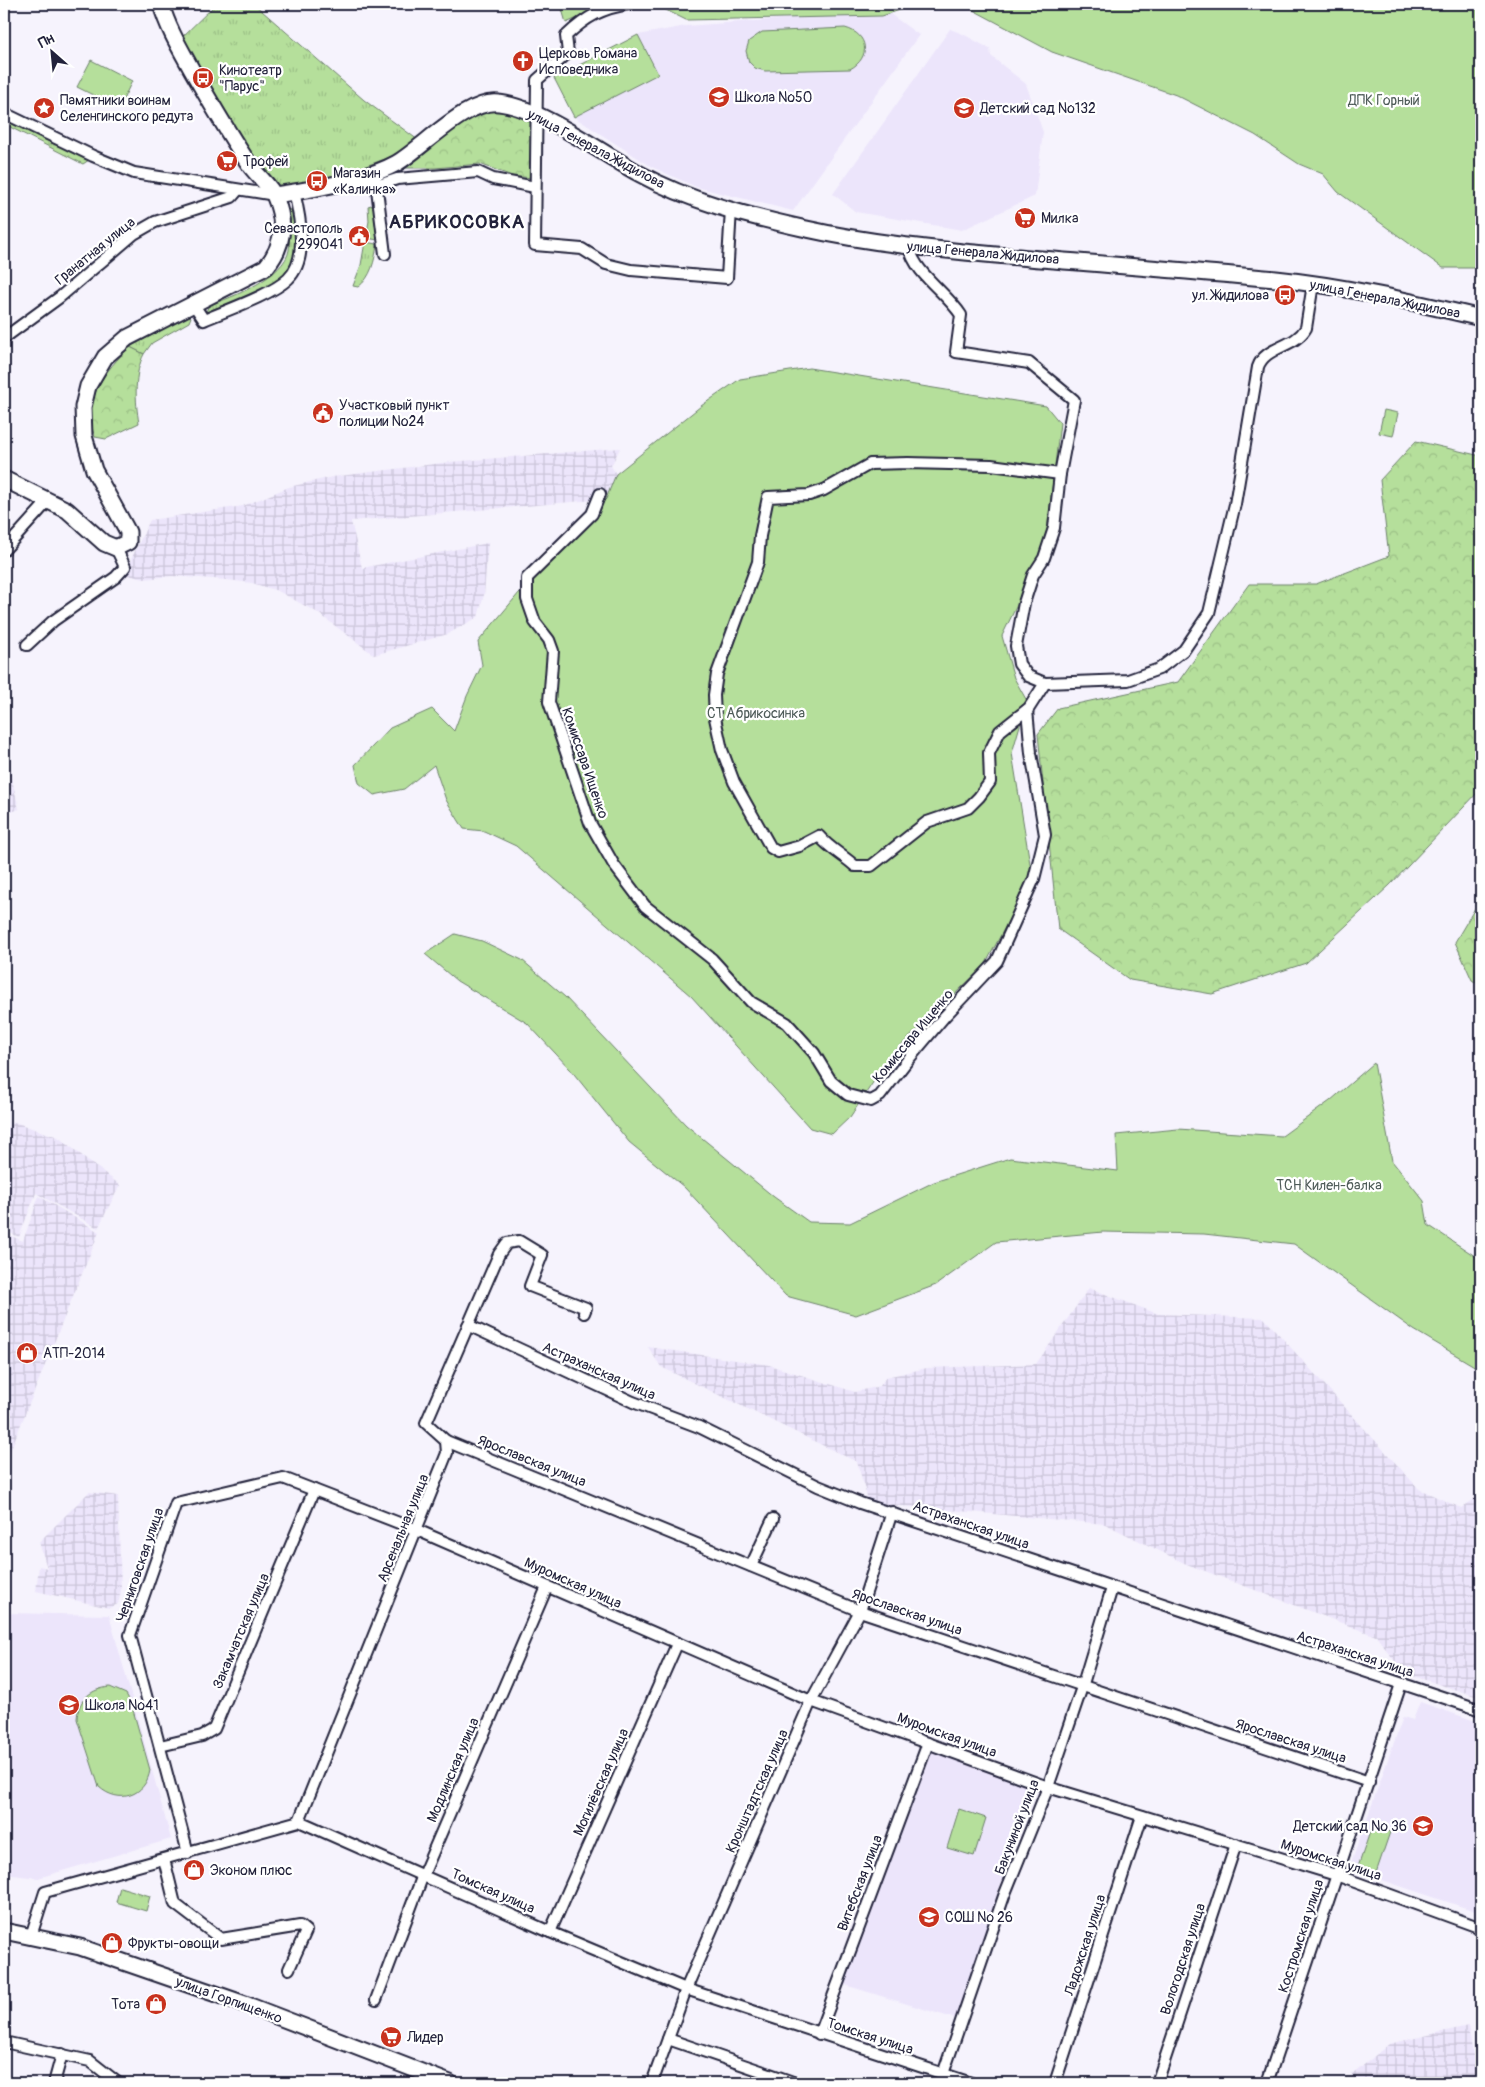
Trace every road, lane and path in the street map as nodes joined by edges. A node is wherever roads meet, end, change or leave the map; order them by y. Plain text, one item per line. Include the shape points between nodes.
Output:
1 (161, 4) edge
2 (629, 4) edge
3 (4, 113) edge
4 (537, 116) junction
5 (376, 179) junction
6 (536, 187) junction
7 (238, 190) junction
8 (294, 192) junction
9 (275, 195) junction
10 (731, 209) junction
11 (909, 247) junction
12 (385, 254) dead end
13 (1313, 284) junction
14 (194, 305) junction
15 (1481, 318) edge
16 (4, 338) edge
17 (1060, 474) junction
18 (4, 479) edge
19 (600, 494) dead end
20 (49, 500) junction
21 (122, 545) junction
22 (4, 550) edge
23 (27, 645) dead end
24 (1045, 683) junction
25 (1026, 710) junction
26 (584, 1313) dead end
27 (468, 1325) junction
28 (446, 1440) junction
29 (314, 1490) junction
30 (892, 1512) junction
31 (773, 1519) dead end
32 (417, 1530) junction
33 (752, 1566) junction
34 (547, 1587) junction
35 (1112, 1588) junction
36 (860, 1611) junction
37 (677, 1644) junction
38 (1401, 1684) junction
39 (1082, 1687) junction
40 (811, 1701) junction
41 (1481, 1710) edge
42 (928, 1743) junction
43 (160, 1746) junction
44 (1370, 1782) junction
45 (1048, 1787) junction
46 (1142, 1816) junction
47 (299, 1821) junction
48 (1236, 1844) junction
49 (188, 1853) junction
50 (164, 1859) junction
51 (423, 1875) junction
52 (1336, 1875) junction
53 (1481, 1928) edge
54 (4, 1931) edge
55 (550, 1932) junction
56 (31, 1936) junction
57 (289, 1969) dead end
58 (686, 1988) junction
59 (376, 2000) dead end
60 (818, 2034) junction
61 (668, 2039) junction
62 (4, 2042) edge
63 (62, 2054) junction
64 (943, 2074) junction
65 (54, 2083) edge
66 (118, 2083) edge
67 (450, 2083) edge
68 (652, 2083) edge
69 (796, 2083) edge
70 (971, 2083) edge
71 (1055, 2083) edge
72 (1157, 2083) edge
73 (1267, 2083) edge

1 - 9 main road via 167,26 203,89 250,167
2 - 4 street via 590,15 566,36 568,53 537,80
3 - 7 street via 134,173
4 - 5 main road, улица Генерала Жидилова via 499,103 479,105 462,114
4 - 6 street
4 - 10 main road, улица Генерала Жидилова via 667,188
5 - 6 street via 478,172 493,179
5 - 8 main road, улица Генерала Жидилова
5 - 12 street
6 - 10 street via 535,245 582,249 606,264 631,270 727,278
7 - 9 street
7 - 16 street, Гранатная улица via 232,197 155,222 134,234 60,297
8 - 9 main road, улица Генерала Жидилова
8 - 14 street via 302,224 301,242 294,269 288,278 260,296 204,320
9 - 14 main road via 282,235 277,255 259,272
10 - 11 main road, улица Генерала Жидилова via 802,228
11 - 13 main road, улица Генерала Жидилова
11 - 17 street via 912,261 953,302 961,315 956,352 1029,363 1074,400
13 - 15 main road, улица Генерала Жидилова via 1402,299
13 - 24 street via 1303,334 1263,357 1258,367 1235,504 1209,614 1184,650 1159,669 1128,680
14 - 21 main road via 127,338 105,357 86,393 84,436 94,470 128,532
17 - 24 street via 1054,528 1044,558 1033,575 1016,646 1018,664 1028,676
17 - 25 street via 991,465 870,464 809,495 768,497 758,562 717,674 714,695 722,750 734,782 771,848 778,852 819,836 830,849 842,854 855,866 863,867 871,866 890,853 927,822 968,808 990,782 990,753 1000,731
18 - 20 main road
19 - 25 street, Комиссара Ищенко via 592,514 527,578 527,599 532,614 553,651 549,702 590,823 614,866 645,906 712,959 751,1002 787,1023 814,1052 831,1081 848,1095 871,1101 880,1096 944,1016 997,961 1034,879 1045,835
20 - 21 main road via 67,510 104,543
20 - 22 street
21 - 23 street via 125,567 116,577 53,621
24 - 25 street
26 - 27 street via 586,1308 530,1286 542,1255 519,1241 507,1243 499,1254
27 - 28 street via 426,1423
27 - 30 street, Астраханская улица via 633,1402 699,1427 818,1486
28 - 32 street, Арсенальная улица via 448,1453
28 - 33 street, Ярославская улица
29 - 32 street, Черниговская улица
29 - 43 street, Закамчатская улица via 214,1729 202,1736
29 - 43 street, Черниговская улица via 283,1478 176,1503 130,1635
30 - 35 street, Астраханская улица
30 - 36 street, Кронштадтская улица
31 - 33 street
32 - 34 street, Муромская улица
32 - 47 street, Арсенальная улица
33 - 36 street, Ярославская улица
34 - 37 street, Муромская улица
34 - 51 street, Модлинская улица
35 - 38 street, Астраханская улица
35 - 39 street, Бакуниной улица
36 - 39 street, Ярославская улица
36 - 40 street, Кронштадтская улица
37 - 40 street, Муромская улица
37 - 55 street, Могилёвская улица
38 - 41 street, Астраханская улица
38 - 44 street, Костромская улица
39 - 44 street, Ярославская улица
39 - 45 street, Бакуниной улица
40 - 42 street, Муромская улица
40 - 58 street, Кронштадтская улица
42 - 45 street, Муромская улица
42 - 60 street, Витебская улица
43 - 49 street, Черниговская улица
44 - 52 street, Костромская улица
45 - 46 street, Муромская улица
45 - 64 street, Бакуниной улица via 1004,1896
46 - 48 street, Муромская улица
46 - 71 street, Ладожская улица
47 - 49 street
47 - 51 street, Томская улица
48 - 52 street, Муромская улица
48 - 72 street, Вологодская улица
49 - 50 street
50 - 56 street via 45,1892
50 - 57 street via 176,1904 221,1939 300,1926 306,1931
51 - 55 street, Томская улица
51 - 59 street, Модлинская улица
52 - 53 street, Муромская улица
52 - 73 street, Костромская улица
54 - 56 main road, улица Горпищенко
55 - 58 street, Томская улица
56 - 67 main road, улица Горпищенко via 80,1947 236,2001
58 - 60 street, Томская улица
58 - 61 street, Кронштадтская улица
60 - 64 street, Томская улица
61 - 68 street, Кронштадтская улица
61 - 69 street
62 - 63 street
63 - 65 street
63 - 66 street via 90,2061
64 - 70 street, Томская улица

